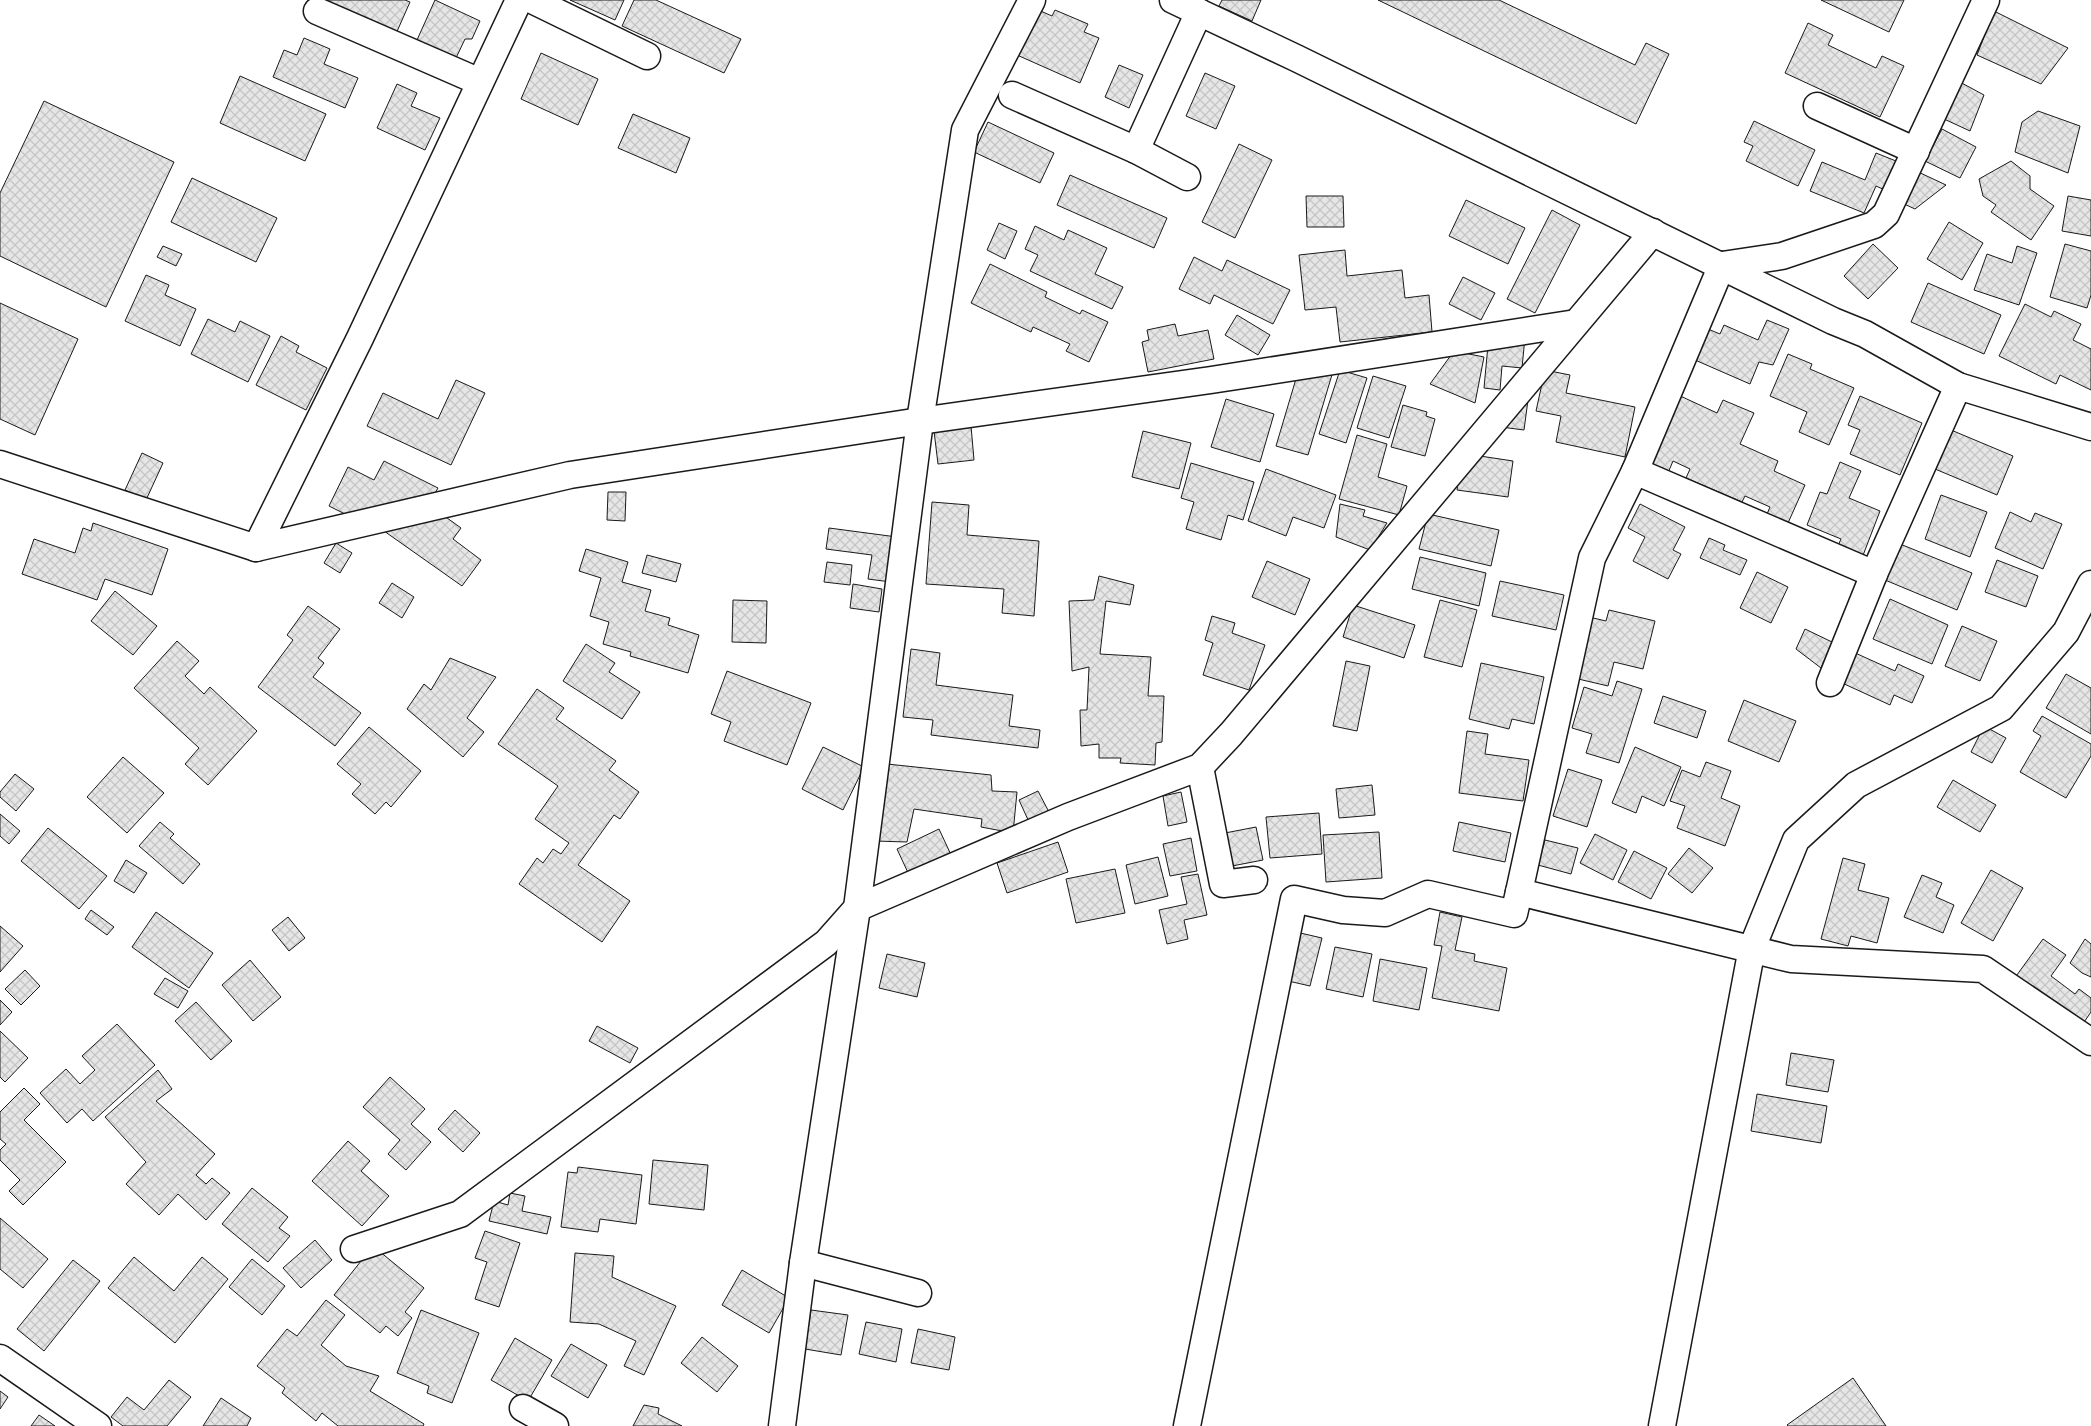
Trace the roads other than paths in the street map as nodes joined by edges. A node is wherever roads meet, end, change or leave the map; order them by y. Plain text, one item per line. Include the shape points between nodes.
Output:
1 (519, 0) edge
2 (532, 0) edge
3 (1032, 0) edge
4 (1173, 0) edge
5 (1986, 0) edge
6 (317, 11) dead end
7 (1198, 12) junction
8 (647, 56) dead end
9 (480, 82) junction
10 (1012, 95) dead end
11 (1817, 106) dead end
12 (1136, 150) junction
13 (1916, 150) junction
14 (1187, 177) dead end
15 (1653, 232) junction
16 (1722, 266) junction
17 (1576, 324) junction
18 (1958, 386) junction
19 (920, 421) junction
20 (2091, 427) edge
21 (0, 464) edge
22 (1635, 471) junction
23 (256, 548) junction
24 (1874, 574) junction
25 (2091, 584) edge
26 (1830, 683) dead end
27 (1200, 767) junction
28 (1254, 880) dead end
29 (1519, 892) junction
30 (857, 908) junction
31 (1752, 948) junction
32 (2091, 1042) edge
33 (354, 1249) dead end
34 (803, 1263) junction
35 (918, 1293) dead end
36 (0, 1358) edge
37 (524, 1408) dead end
38 (98, 1426) edge
39 (555, 1426) edge
40 (782, 1426) edge
41 (1187, 1426) edge
42 (1662, 1426) edge

1 - 9 street
2 - 8 street
3 - 19 street via 965,130
4 - 7 street
5 - 13 street
6 - 9 street
7 - 12 street
7 - 15 street
9 - 23 street via 360,338
10 - 12 street
11 - 13 street
12 - 14 street
13 - 16 street via 1886,214 1874,224 1782,256
15 - 16 street
15 - 17 street
16 - 18 street via 1864,334
16 - 22 street
17 - 19 street
17 - 27 street
18 - 20 street
18 - 24 street
19 - 23 street via 570,475
19 - 30 street
21 - 23 street
22 - 24 street
22 - 29 street via 1592,558
24 - 26 street
25 - 31 street via 2066,632 2000,708 1856,785 1796,840
27 - 28 street via 1223,884
27 - 30 street via 1068,817
29 - 31 street
29 - 41 street via 1514,914 1428,894 1384,913 1344,910 1294,899
30 - 33 street via 826,943 460,1214
30 - 34 street
31 - 32 street via 1791,958 1983,969
31 - 42 street
34 - 35 street
34 - 40 street
36 - 38 street
37 - 39 street

